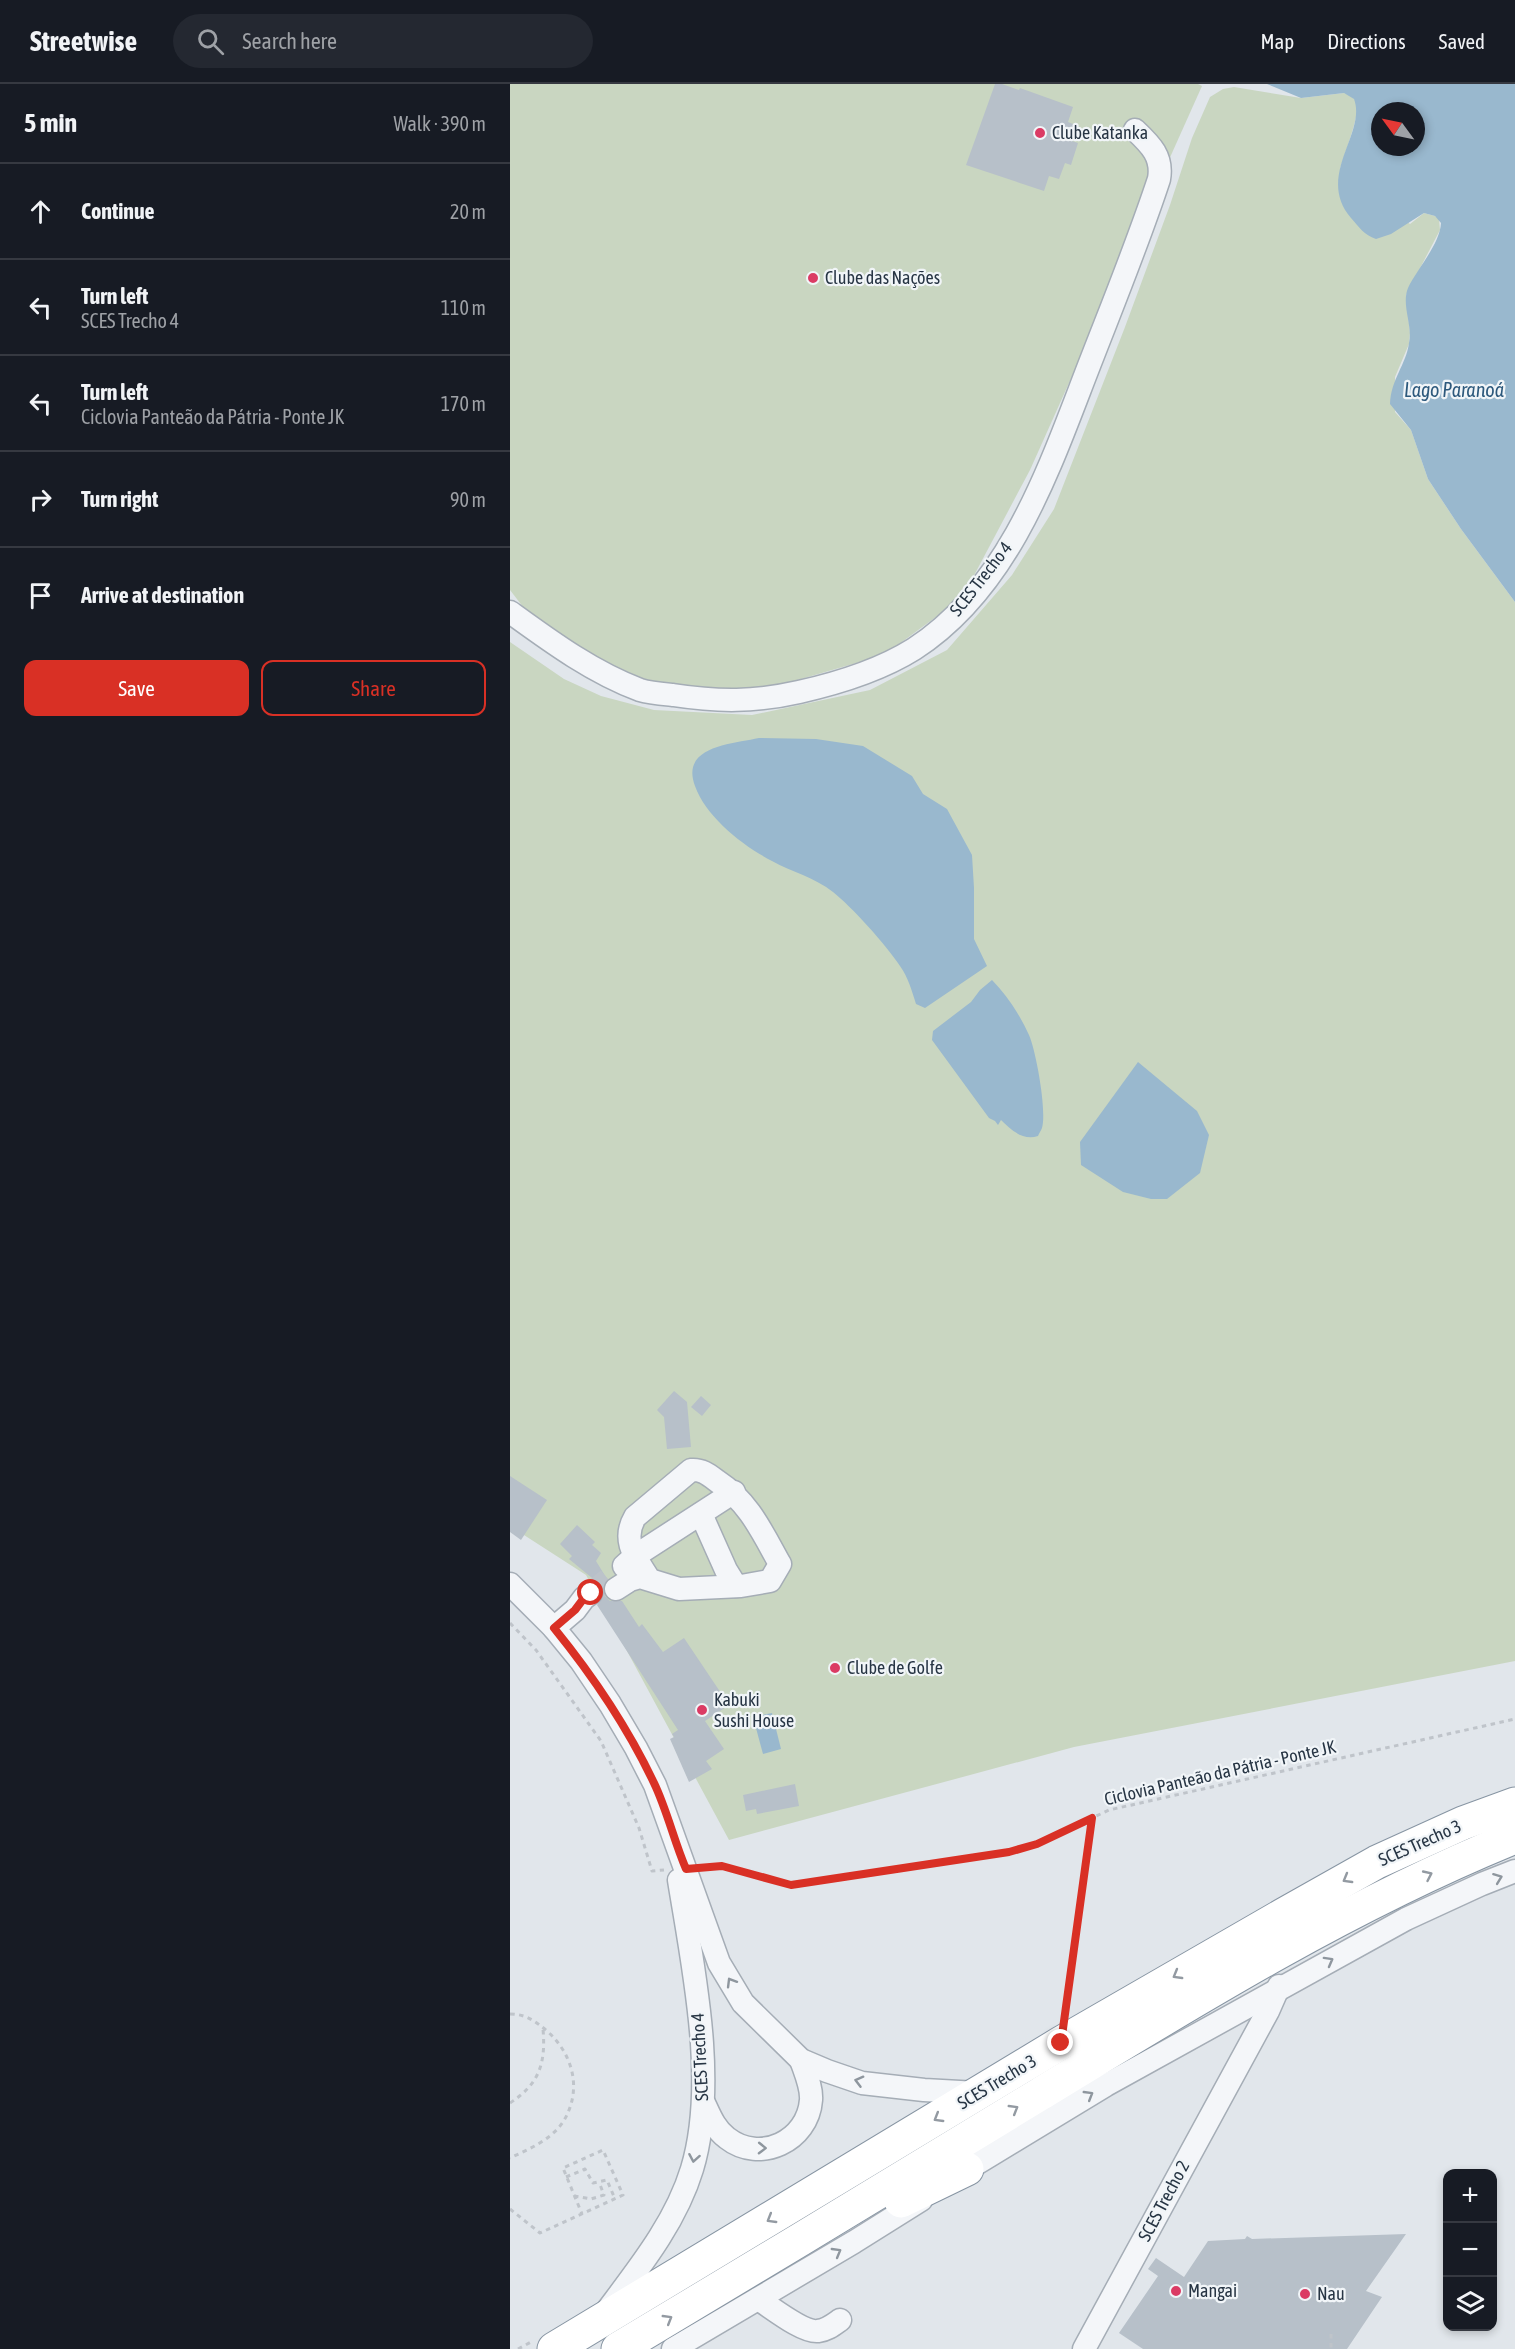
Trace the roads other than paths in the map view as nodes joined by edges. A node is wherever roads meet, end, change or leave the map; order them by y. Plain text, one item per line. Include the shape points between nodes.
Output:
1 (1135, 130) dead end
2 (510, 612) edge
3 (734, 1492) junction
4 (701, 1514) junction
5 (635, 1556) junction
6 (649, 1579) junction
7 (510, 1584) edge
8 (736, 1586) junction
9 (595, 1598) tunnel mouth
10 (554, 1628) junction
11 (1515, 1804) edge
12 (1515, 1837) edge
13 (673, 1872) junction
14 (1515, 1872) edge
15 (1296, 1942) junction
16 (1277, 1989) junction
17 (1219, 2022) junction
18 (1245, 2053) junction
19 (801, 2060) junction
20 (980, 2093) junction
21 (704, 2103) junction
22 (967, 2169) junction
23 (796, 2242) junction
24 (758, 2299) junction
25 (840, 2320) dead end
26 (598, 2322) junction
27 (544, 2344) edge
28 (618, 2349) edge
29 (673, 2349) edge
30 (1084, 2349) edge

1 - 2 street, SCES Trecho 4 via 1157,155 1159,179 1047,473 1010,544 972,597 914,649 836,683 770,699 713,701 641,690 553,644
3 - 4 street
3 - 5 street via 704,1472 687,1472 635,1517 628,1535
3 - 8 street via 780,1564 770,1581
4 - 5 street
4 - 8 street
5 - 6 street
5 - 6 street via 612,1583
6 - 8 street via 679,1589
7 - 10 street, SCES Trecho 4
9 - 10 street via 584,1598
10 - 13 street, SCES Trecho 4 via 610,1704 655,1785 673,1837
11 -> 20 highway, SCES Trecho 3 via 1377,1862
15 -> 12 highway, SCES Trecho 3 via 1396,1890
19 -> 13 street, SCES Trecho 4 via 743,2003
13 - 21 street, SCES Trecho 4 via 697,1995
16 -> 14 street via 1406,1919
15 - 16 street, SCES Trecho 2
23 -> 15 highway, SCES Trecho 3 via 1173,2012
16 - 17 street
16 - 18 street, SCES Trecho 2
17 - 18 street via 1233,2034
22 -> 17 street
18 - 30 street, SCES Trecho 2
20 -> 19 street, SCES Trecho 4 via 862,2083
21 -> 19 street via 712,2121 728,2139 763,2149 780,2146 807,2119 811,2099
20 -> 26 highway, SCES Trecho 3
21 -> 26 street, SCES Trecho 4 via 693,2168 674,2213 645,2261
22 - 23 highway via 868,2217
24 -> 22 street
28 -> 23 highway, SCES Trecho 3
24 - 25 street via 816,2331
24 - 29 street
26 - 27 highway, SCES Trecho 3

